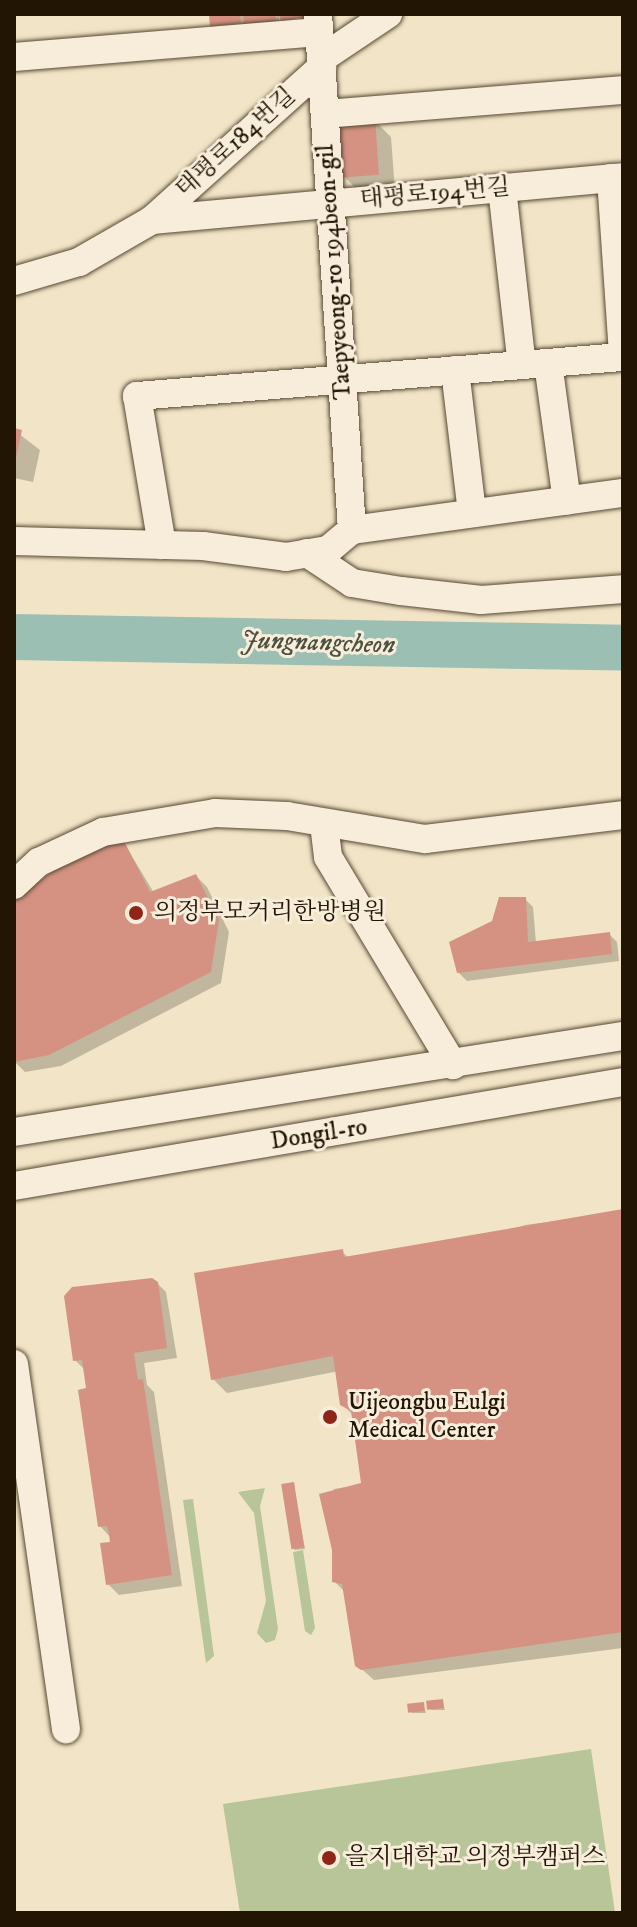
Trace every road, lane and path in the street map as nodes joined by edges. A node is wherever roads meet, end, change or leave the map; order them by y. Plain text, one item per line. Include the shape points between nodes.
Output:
1 (388, 14) edge
2 (320, 43) edge
3 (14, 57) edge
4 (623, 90) edge
5 (325, 114) junction
6 (617, 178) edge
7 (502, 188) junction
8 (331, 204) junction
9 (152, 220) junction
10 (14, 281) edge
11 (623, 356) edge
12 (535, 364) junction
13 (455, 370) junction
14 (342, 380) junction
15 (623, 493) edge
16 (567, 501) junction
17 (472, 513) junction
18 (352, 530) junction
19 (14, 541) edge
20 (162, 545) junction
21 (307, 553) junction
22 (623, 589) edge
23 (623, 815) edge
24 (324, 824) junction
25 (14, 885) edge
26 (623, 1036) edge
27 (453, 1065) junction
28 (623, 1082) edge
29 (14, 1132) edge
30 (14, 1186) edge
31 (14, 1364) edge
32 (66, 1729) dead end

1 - 2 street
2 - 3 street
2 - 5 street, Taepyeong-ro 194beon-gil
2 - 9 street, 태평로184번길
4 - 5 street
5 - 8 street, Taepyeong-ro 194beon-gil
6 - 7 street, 태평로194번길
6 - 11 street
7 - 8 street, 태평로194번길
7 - 12 street
8 - 9 street, 태평로194번길
8 - 14 street, Taepyeong-ro 194beon-gil
9 - 10 street via 79,262
11 - 12 street
12 - 13 street
12 - 16 street
13 - 14 street
13 - 17 street
14 - 18 street, Taepyeong-ro 194beon-gil
14 - 20 street via 137,396
15 - 16 street
16 - 17 street
17 - 18 street
18 - 21 street via 328,550
19 - 20 street
20 - 21 street via 286,557
21 - 22 street via 352,583 401,591 481,600
23 - 24 street via 425,839
24 - 25 street via 287,816 215,813 133,824 39,862
24 - 27 street via 328,857
26 - 27 street, Dongil-ro
27 - 29 street, Dongil-ro
28 - 30 street, Dongil-ro
31 - 32 street

